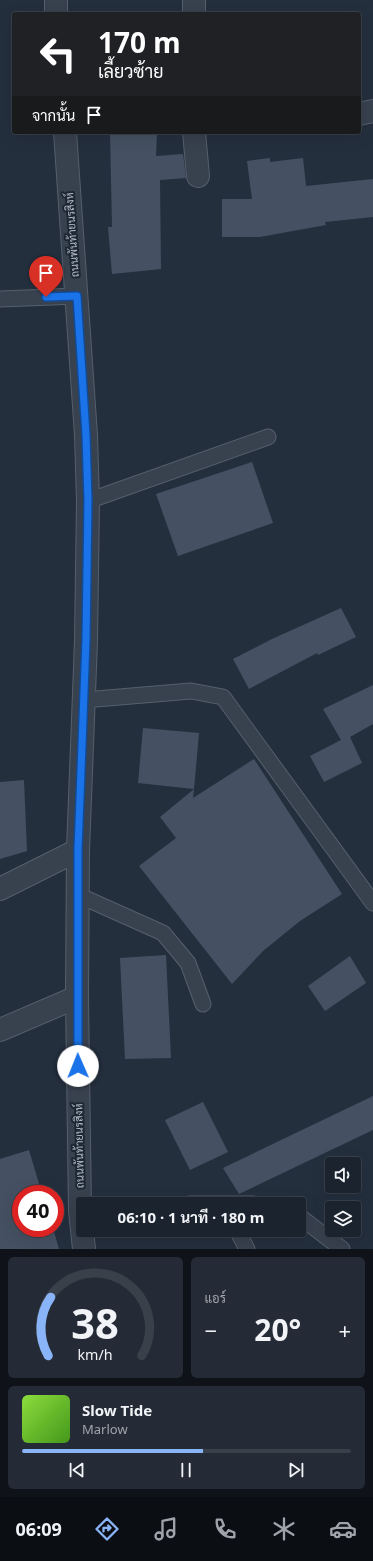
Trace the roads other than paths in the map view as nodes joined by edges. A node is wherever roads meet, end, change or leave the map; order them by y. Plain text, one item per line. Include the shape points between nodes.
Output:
1 (56, 0) edge
2 (194, 0) edge
3 (56, 12) edge
4 (194, 12) edge
5 (373, 111) edge
6 (361, 114) edge
7 (65, 134) edge
8 (194, 134) edge
9 (198, 176) dead end
10 (77, 296) junction
11 (0, 299) edge
12 (268, 436) dead end
13 (88, 501) junction
14 (84, 700) junction
15 (78, 850) junction
16 (0, 889) edge
17 (78, 895) junction
18 (373, 903) edge
19 (77, 997) junction
20 (203, 1004) dead end
21 (0, 1030) edge
22 (81, 1197) edge
23 (306, 1221) edge
24 (83, 1237) edge
25 (241, 1237) edge
26 (84, 1249) edge
27 (247, 1249) edge
28 (342, 1249) edge

1 - 3 street
2 - 4 street
5 - 6 street
7 - 10 street, ถนนพันท้ายนรสิงห์
8 - 9 street
10 - 11 lane
10 - 13 street, ถนนพันท้ายนรสิงห์
12 - 13 lane
13 - 14 street, ถนนพันท้ายนรสิงห์
14 - 15 street, ถนนพันท้ายนรสิงห์
14 - 18 lane via 192,691 223,697
15 - 16 street
15 - 17 street, ถนนพันท้ายนรสิงห์
17 - 19 street, ถนนพันท้ายนรสิงห์
17 - 20 lane via 163,933 188,963
19 - 21 street
19 - 22 street, ถนนพันท้ายนรสิงห์
23 - 28 lane
24 - 26 street, ถนนพันท้ายนรสิงห์
25 - 27 lane

